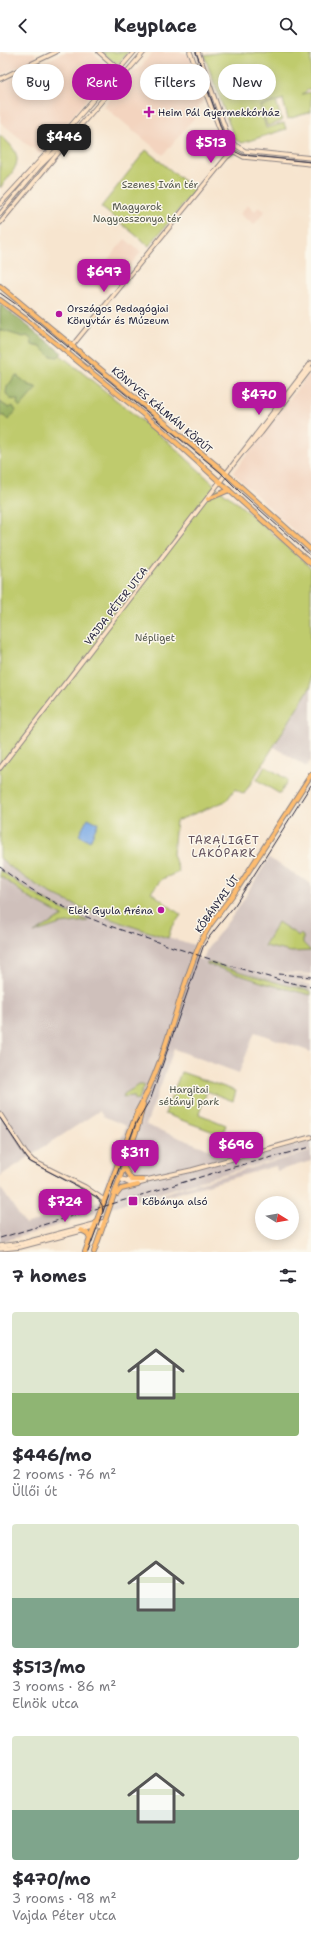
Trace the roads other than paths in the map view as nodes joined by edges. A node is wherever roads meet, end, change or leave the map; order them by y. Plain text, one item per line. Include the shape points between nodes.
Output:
1 (56, 52) edge
2 (99, 52) edge
3 (134, 52) edge
4 (144, 52) edge
5 (190, 52) edge
6 (198, 52) edge
7 (112, 64) edge
8 (124, 64) edge
9 (132, 65) edge
10 (0, 79) edge
11 (93, 100) edge
12 (102, 100) edge
13 (69, 139) junction
14 (51, 149) junction
15 (233, 152) junction
16 (311, 158) edge
17 (311, 164) edge
18 (39, 167) junction
19 (0, 204) edge
20 (0, 214) edge
21 (0, 223) edge
22 (0, 286) edge
23 (0, 300) edge
24 (71, 346) junction
25 (67, 352) junction
26 (311, 363) edge
27 (311, 368) edge
28 (242, 453) junction
29 (226, 474) junction
30 (220, 482) junction
31 (229, 490) junction
32 (208, 499) junction
33 (311, 550) edge
34 (311, 564) edge
35 (0, 768) edge
36 (311, 775) edge
37 (144, 1099) junction
38 (0, 1114) edge
39 (311, 1137) edge
40 (124, 1168) junction
41 (117, 1170) junction
42 (153, 1178) junction
43 (120, 1179) junction
44 (143, 1180) junction
45 (111, 1181) junction
46 (138, 1185) junction
47 (104, 1200) junction
48 (113, 1200) junction
49 (105, 1223) junction
50 (95, 1225) junction
51 (82, 1230) junction
52 (44, 1239) junction
53 (90, 1239) junction
54 (0, 1246) edge
55 (0, 1249) edge
56 (85, 1252) edge
57 (94, 1252) edge

1 - 10 street
2 - 7 street
3 - 8 street
4 - 9 street
5 - 15 street via 224,140
6 - 16 street via 229,139 235,145 245,151
11 - 14 street
12 - 13 street
13 - 18 street
13 - 21 street
14 - 18 street
14 - 19 street
15 - 17 street via 244,157
15 - 24 street
18 - 20 street
22 - 24 main road, KÖNYVES KÁLMÁN KÖRÚT
23 - 25 main road, KÖNYVES KÁLMÁN KÖRÚT
24 - 25 street
24 - 29 main road, KÖNYVES KÁLMÁN KÖRÚT
25 - 30 main road, KÖNYVES KÁLMÁN KÖRÚT via 160,428
26 - 28 street, VAJDA PÉTER UTCA
27 - 28 street, VAJDA PÉTER UTCA via 249,448
28 - 29 street, VAJDA PÉTER UTCA
29 - 30 street, VAJDA PÉTER UTCA
29 - 33 main road, KÖNYVES KÁLMÁN KÖRÚT
30 - 31 main road, KÖNYVES KÁLMÁN KÖRÚT
30 - 32 street, VAJDA PÉTER UTCA
31 - 32 main road
31 - 34 main road, KÖNYVES KÁLMÁN KÖRÚT
32 - 35 street, VAJDA PÉTER UTCA
36 - 37 main road, KŐBÁNYAI ÚT via 204,935
37 - 40 main road, KŐBÁNYAI ÚT
37 - 41 main road, KŐBÁNYAI ÚT
38 - 47 street via 26,1154 33,1160 86,1187
39 - 42 street via 192,1170
40 - 43 main road, KŐBÁNYAI ÚT
40 - 44 main road via 132,1180
41 - 43 main road
41 - 45 main road, KŐBÁNYAI ÚT
42 - 44 street
42 - 46 street
43 - 44 street via 134,1182
43 - 45 main road
43 - 46 street
43 - 48 main road, KŐBÁNYAI ÚT
45 - 47 main road, KŐBÁNYAI ÚT
46 - 48 main road via 119,1191
47 - 50 main road, KŐBÁNYAI ÚT
48 - 49 main road, KŐBÁNYAI ÚT
49 - 50 street
49 - 57 main road, KŐBÁNYAI ÚT
50 - 51 street
50 - 52 street
50 - 53 main road, KŐBÁNYAI ÚT
51 - 52 street
51 - 53 main road
52 - 54 street
52 - 55 street via 20,1247
53 - 56 main road, KŐBÁNYAI ÚT

